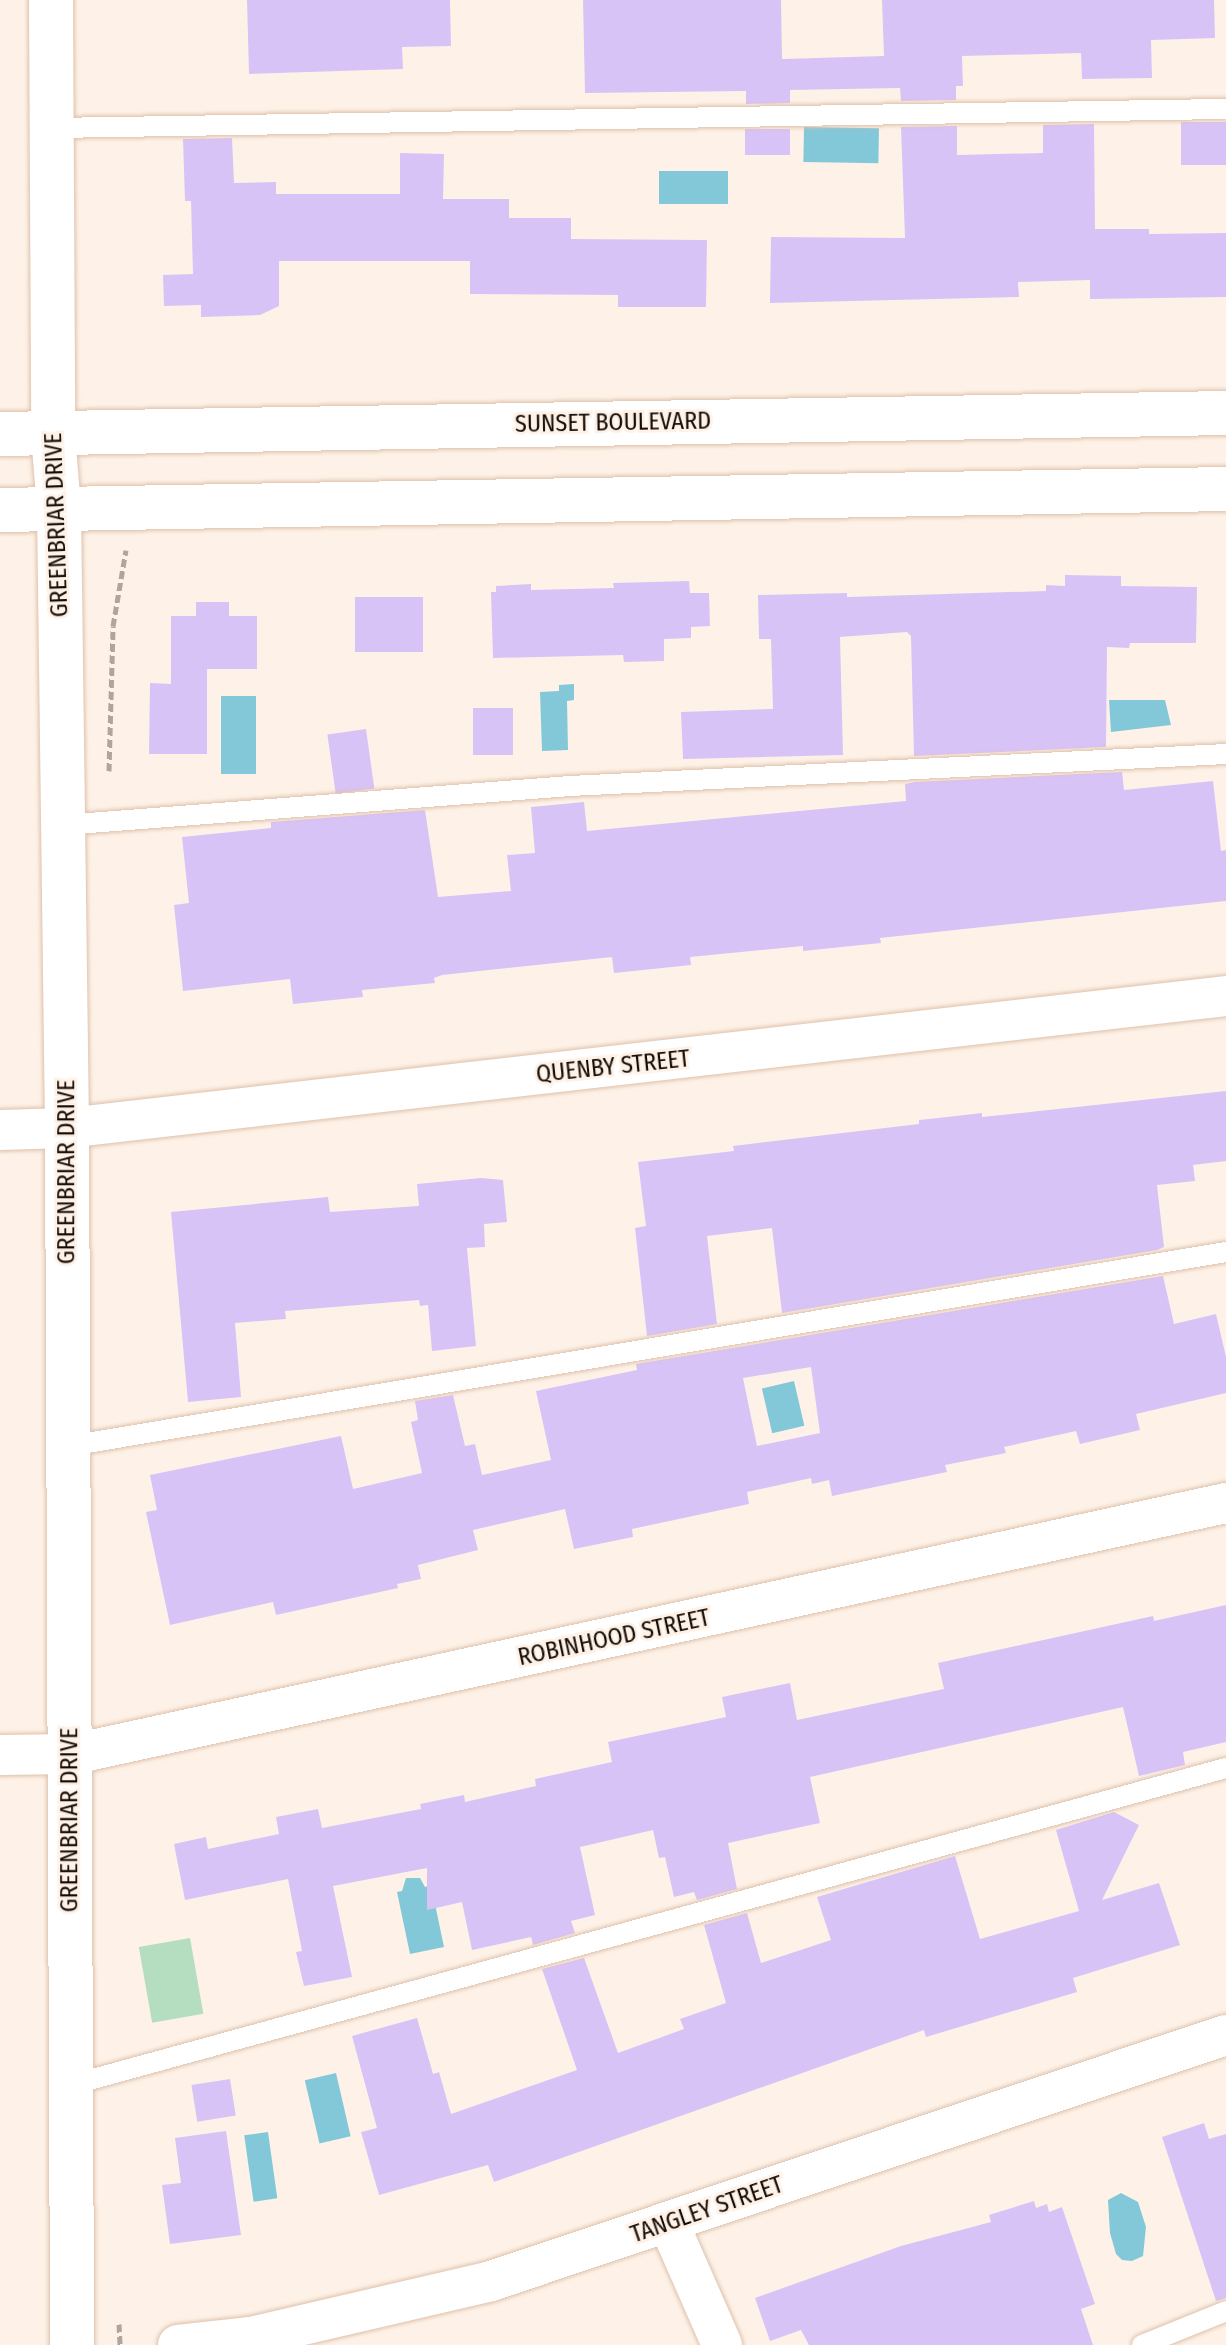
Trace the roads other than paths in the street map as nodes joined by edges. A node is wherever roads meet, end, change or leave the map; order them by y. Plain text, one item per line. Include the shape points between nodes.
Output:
1 (51, 0) edge
2 (1226, 109) edge
3 (52, 128) junction
4 (1226, 413) edge
5 (0, 434) edge
6 (53, 434) junction
7 (1226, 489) edge
8 (59, 508) junction
9 (0, 510) edge
10 (1226, 754) edge
11 (63, 825) junction
12 (1226, 996) edge
13 (67, 1128) junction
14 (0, 1130) edge
15 (1226, 1252) edge
16 (69, 1446) junction
17 (1226, 1503) edge
18 (70, 1754) junction
19 (0, 1755) edge
20 (1226, 1768) edge
21 (1226, 2035) edge
22 (71, 2085) junction
23 (669, 2224) junction
24 (1226, 2311) edge
25 (72, 2345) edge
26 (178, 2345) edge
27 (722, 2345) edge
28 (1142, 2345) edge

1 - 3 street, GREENBRIAR DRIVE
2 - 3 lane
3 - 6 street, GREENBRIAR DRIVE
4 - 6 street, SUNSET BOULEVARD
5 - 6 street, SUNSET BOULEVARD
6 - 8 street, GREENBRIAR DRIVE
7 - 8 street
8 - 9 street
8 - 11 street, GREENBRIAR DRIVE
10 - 11 lane via 570,786
11 - 13 street, GREENBRIAR DRIVE
12 - 13 street, QUENBY STREET
13 - 14 street, QUENBY STREET
13 - 16 street, GREENBRIAR DRIVE
15 - 16 lane
16 - 18 street, GREENBRIAR DRIVE
17 - 18 street, ROBINHOOD STREET
18 - 19 street, ROBINHOOD STREET
18 - 22 street, GREENBRIAR DRIVE
20 - 22 lane
21 - 23 street, TANGLEY STREET
22 - 25 street, GREENBRIAR DRIVE
23 - 26 street, TANGLEY STREET via 491,2281 251,2337
23 - 27 street
24 - 28 lane

